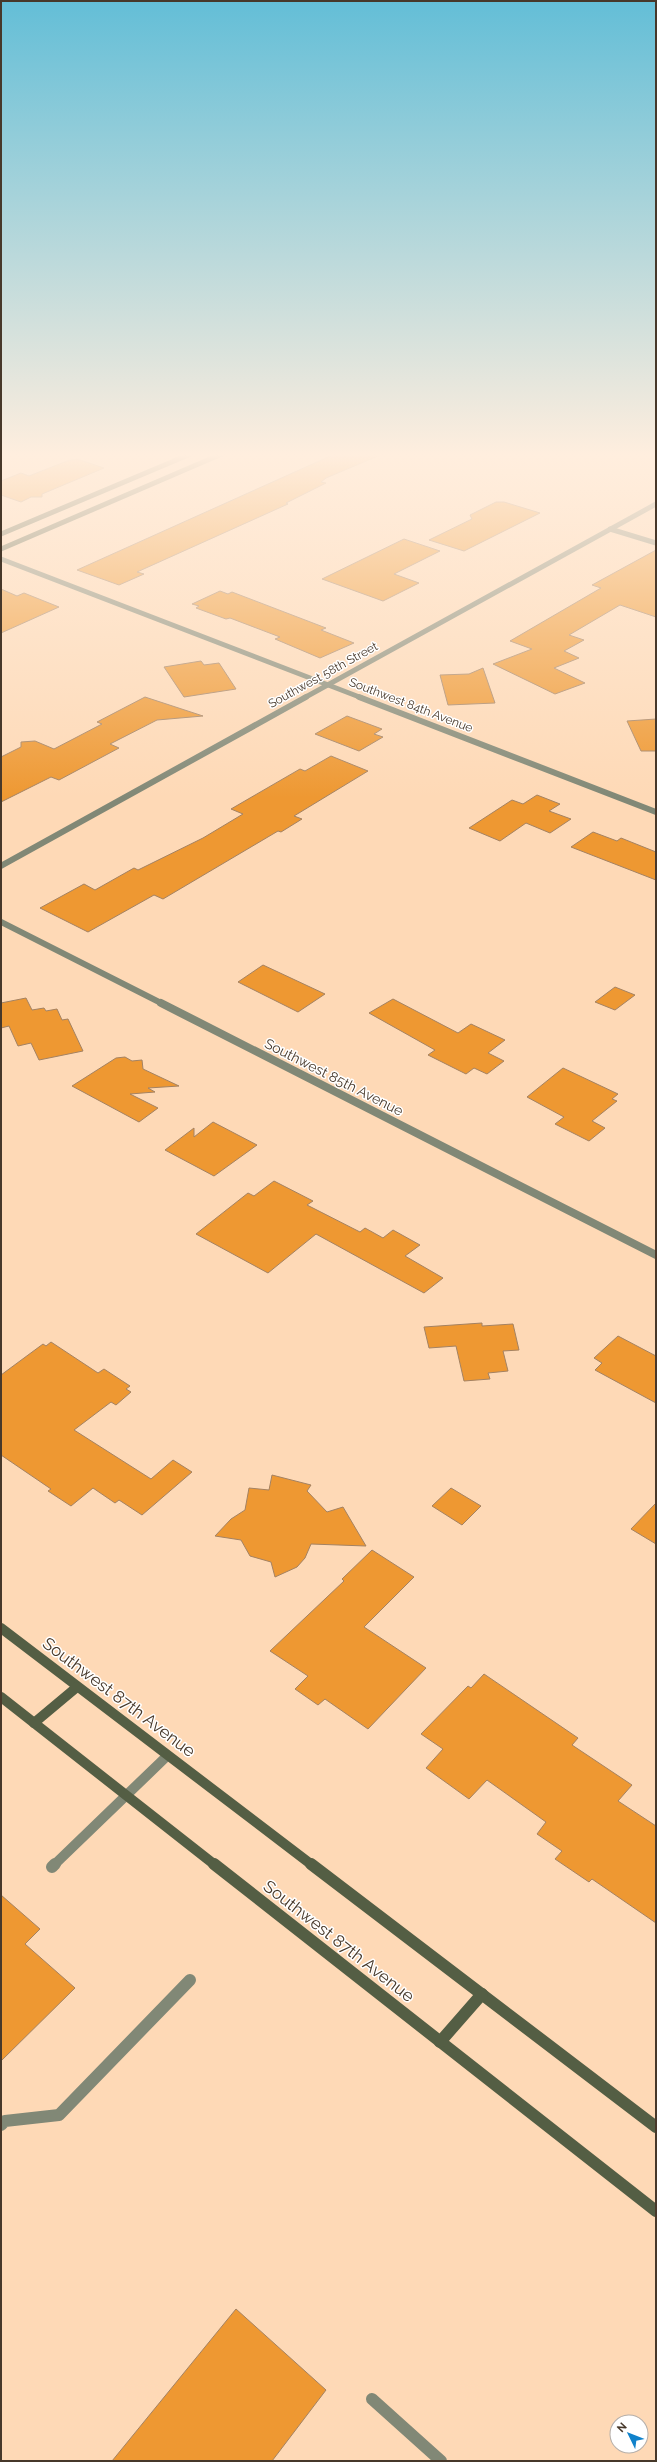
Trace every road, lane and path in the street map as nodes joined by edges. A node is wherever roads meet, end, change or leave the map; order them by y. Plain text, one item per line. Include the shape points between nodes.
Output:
1 (24, 568) edge
2 (540, 568) edge
3 (328, 685) junction
4 (656, 812) edge
5 (1, 866) edge
6 (1, 922) edge
7 (656, 1255) edge
8 (1, 1628) edge
9 (77, 1686) junction
10 (1, 1697) edge
11 (34, 1723) junction
12 (168, 1756) junction
13 (127, 1795) junction
14 (52, 1867) dead end
15 (190, 1980) dead end
16 (482, 1994) junction
17 (440, 2042) junction
18 (1, 2126) edge
19 (656, 2127) edge
20 (656, 2212) edge
21 (372, 2400) dead end
22 (441, 2461) edge

1 - 3 street, Southwest 84th Avenue
2 - 3 street, Southwest 58th Street
3 - 4 street, Southwest 84th Avenue
3 - 5 street, Southwest 58th Street
6 - 7 street, Southwest 85th Avenue
8 - 9 main road, Southwest 87th Avenue
9 - 11 main road
9 - 12 main road, Southwest 87th Avenue
10 - 11 main road, Southwest 87th Avenue
11 - 13 main road, Southwest 87th Avenue
12 - 13 street
12 - 16 main road, Southwest 87th Avenue
13 - 14 street
13 - 17 main road, Southwest 87th Avenue
15 - 18 street via 59,2115 5,2121
16 - 17 main road
16 - 19 main road, Southwest 87th Avenue
17 - 20 main road, Southwest 87th Avenue
21 - 22 street

